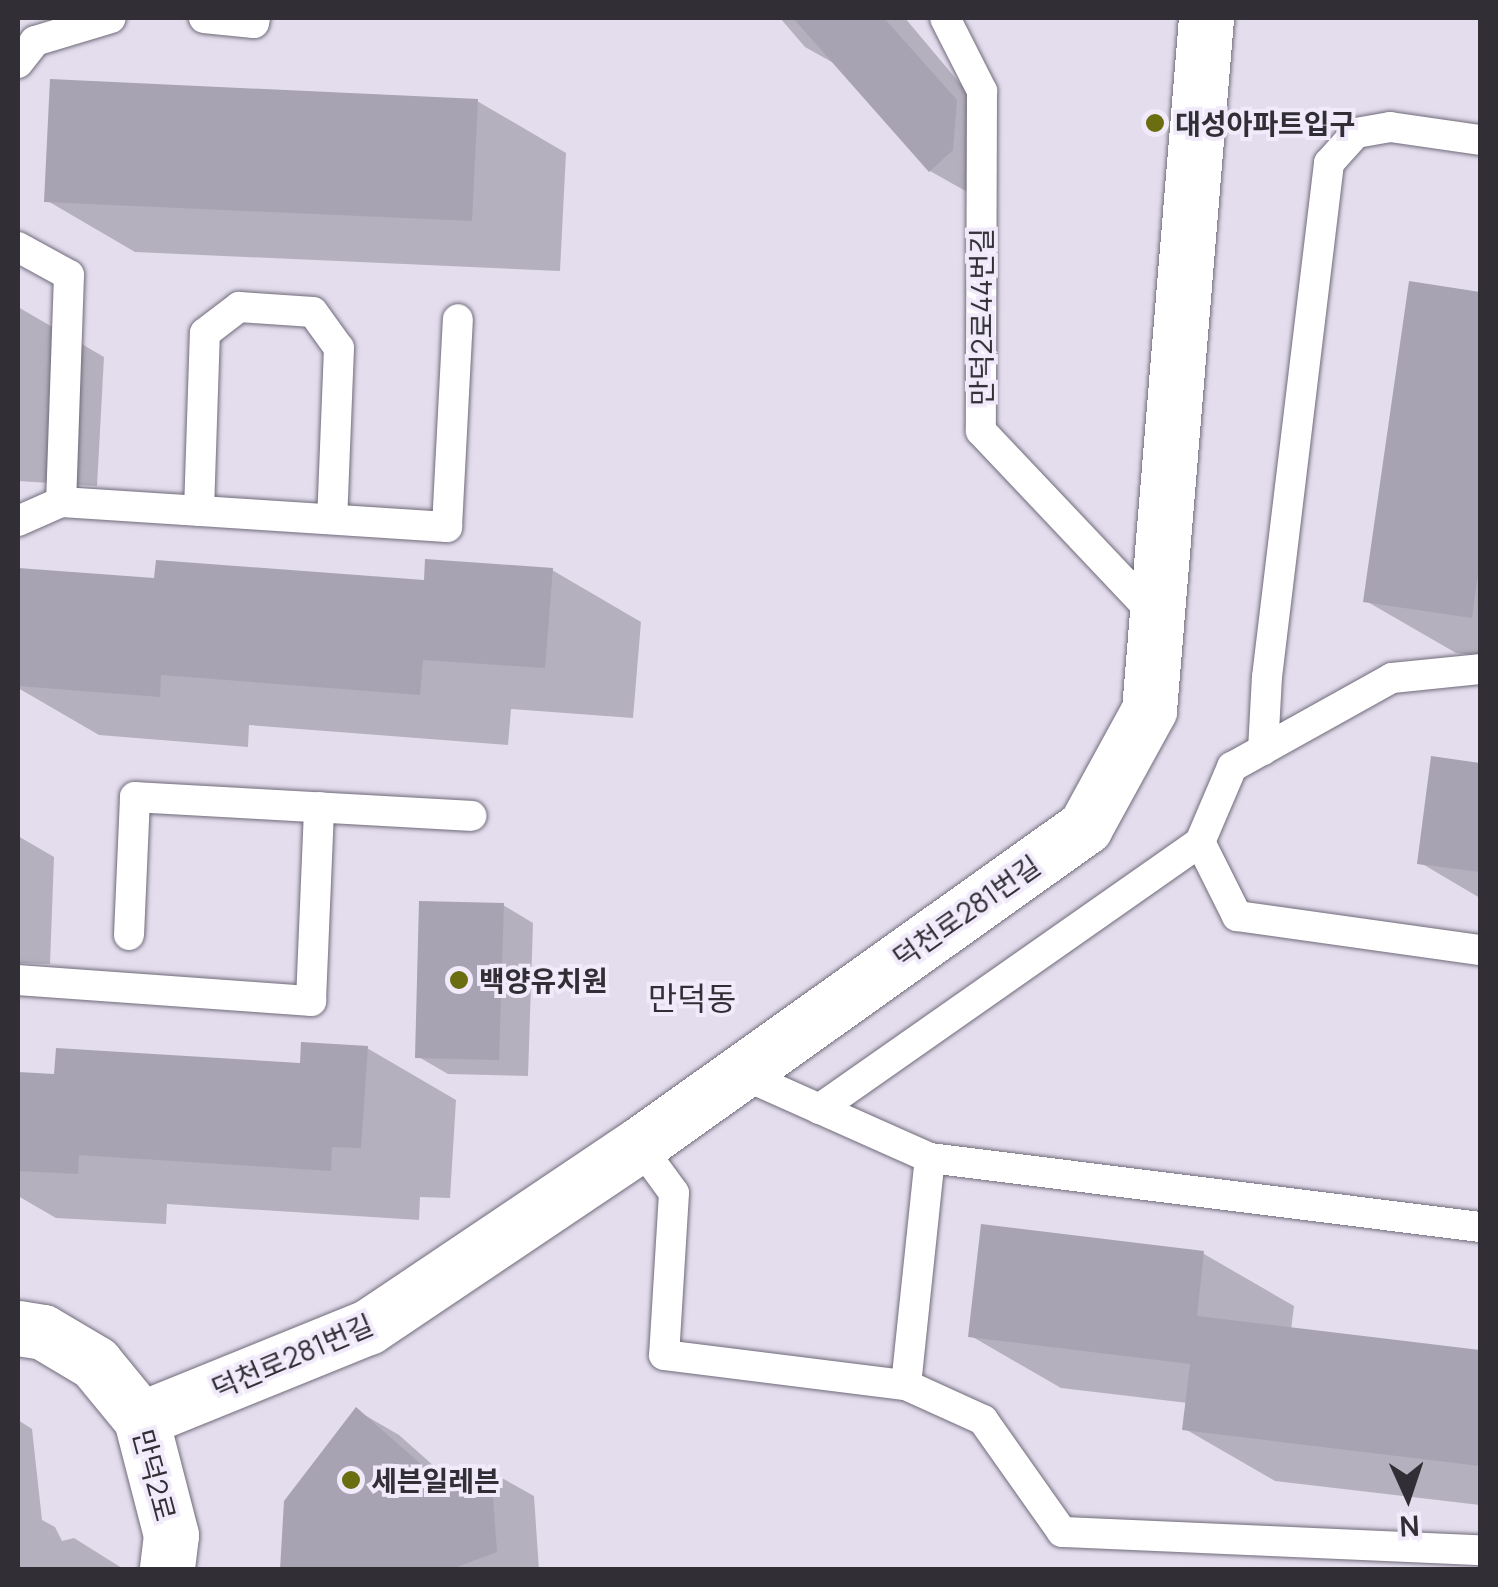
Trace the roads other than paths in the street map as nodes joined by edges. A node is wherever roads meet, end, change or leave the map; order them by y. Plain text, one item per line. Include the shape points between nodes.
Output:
1 (111, 18) edge
2 (204, 18) edge
3 (255, 18) edge
4 (945, 18) edge
5 (1206, 18) edge
6 (18, 63) edge
7 (1480, 140) edge
8 (18, 247) edge
9 (458, 319) dead end
10 (61, 502) junction
11 (200, 511) junction
12 (332, 519) junction
13 (18, 522) edge
14 (1156, 616) junction
15 (1480, 669) edge
16 (1264, 750) junction
17 (319, 807) junction
18 (471, 816) dead end
19 (1200, 842) junction
20 (130, 935) dead end
21 (1480, 950) edge
22 (18, 980) edge
23 (739, 1073) junction
24 (819, 1109) junction
25 (639, 1145) junction
26 (930, 1158) junction
27 (1480, 1227) edge
28 (18, 1328) edge
29 (906, 1385) junction
30 (141, 1420) junction
31 (1480, 1550) edge
32 (167, 1570) edge

1 - 6 lane via 34,41
2 - 3 lane
4 - 14 lane, 만덕2로44번길 via 982,91 981,431
5 - 14 street, 덕천로281번길
7 - 16 lane via 1390,126 1356,133 1329,163 1267,677
8 - 10 lane via 69,275
9 - 12 lane via 448,527
10 - 11 lane
10 - 13 lane
11 - 12 lane
11 - 12 lane via 205,333 239,307 313,312 339,348
14 - 23 street, 덕천로281번길 via 1149,710 1086,827
15 - 16 lane via 1392,678
16 - 19 lane via 1232,766
17 - 18 lane
17 - 20 lane via 135,796
17 - 22 lane via 311,1001
19 - 21 lane via 1237,916
19 - 24 lane
23 - 24 lane
23 - 25 street, 덕천로281번길
24 - 26 lane
25 - 29 lane via 674,1193 664,1355
25 - 30 street, 덕천로281번길 via 368,1327
26 - 27 lane
26 - 29 lane
28 - 30 street, 만덕2로 via 43,1332 95,1363
29 - 31 lane via 983,1420 1062,1532
30 - 32 street, 만덕2로 via 171,1535

